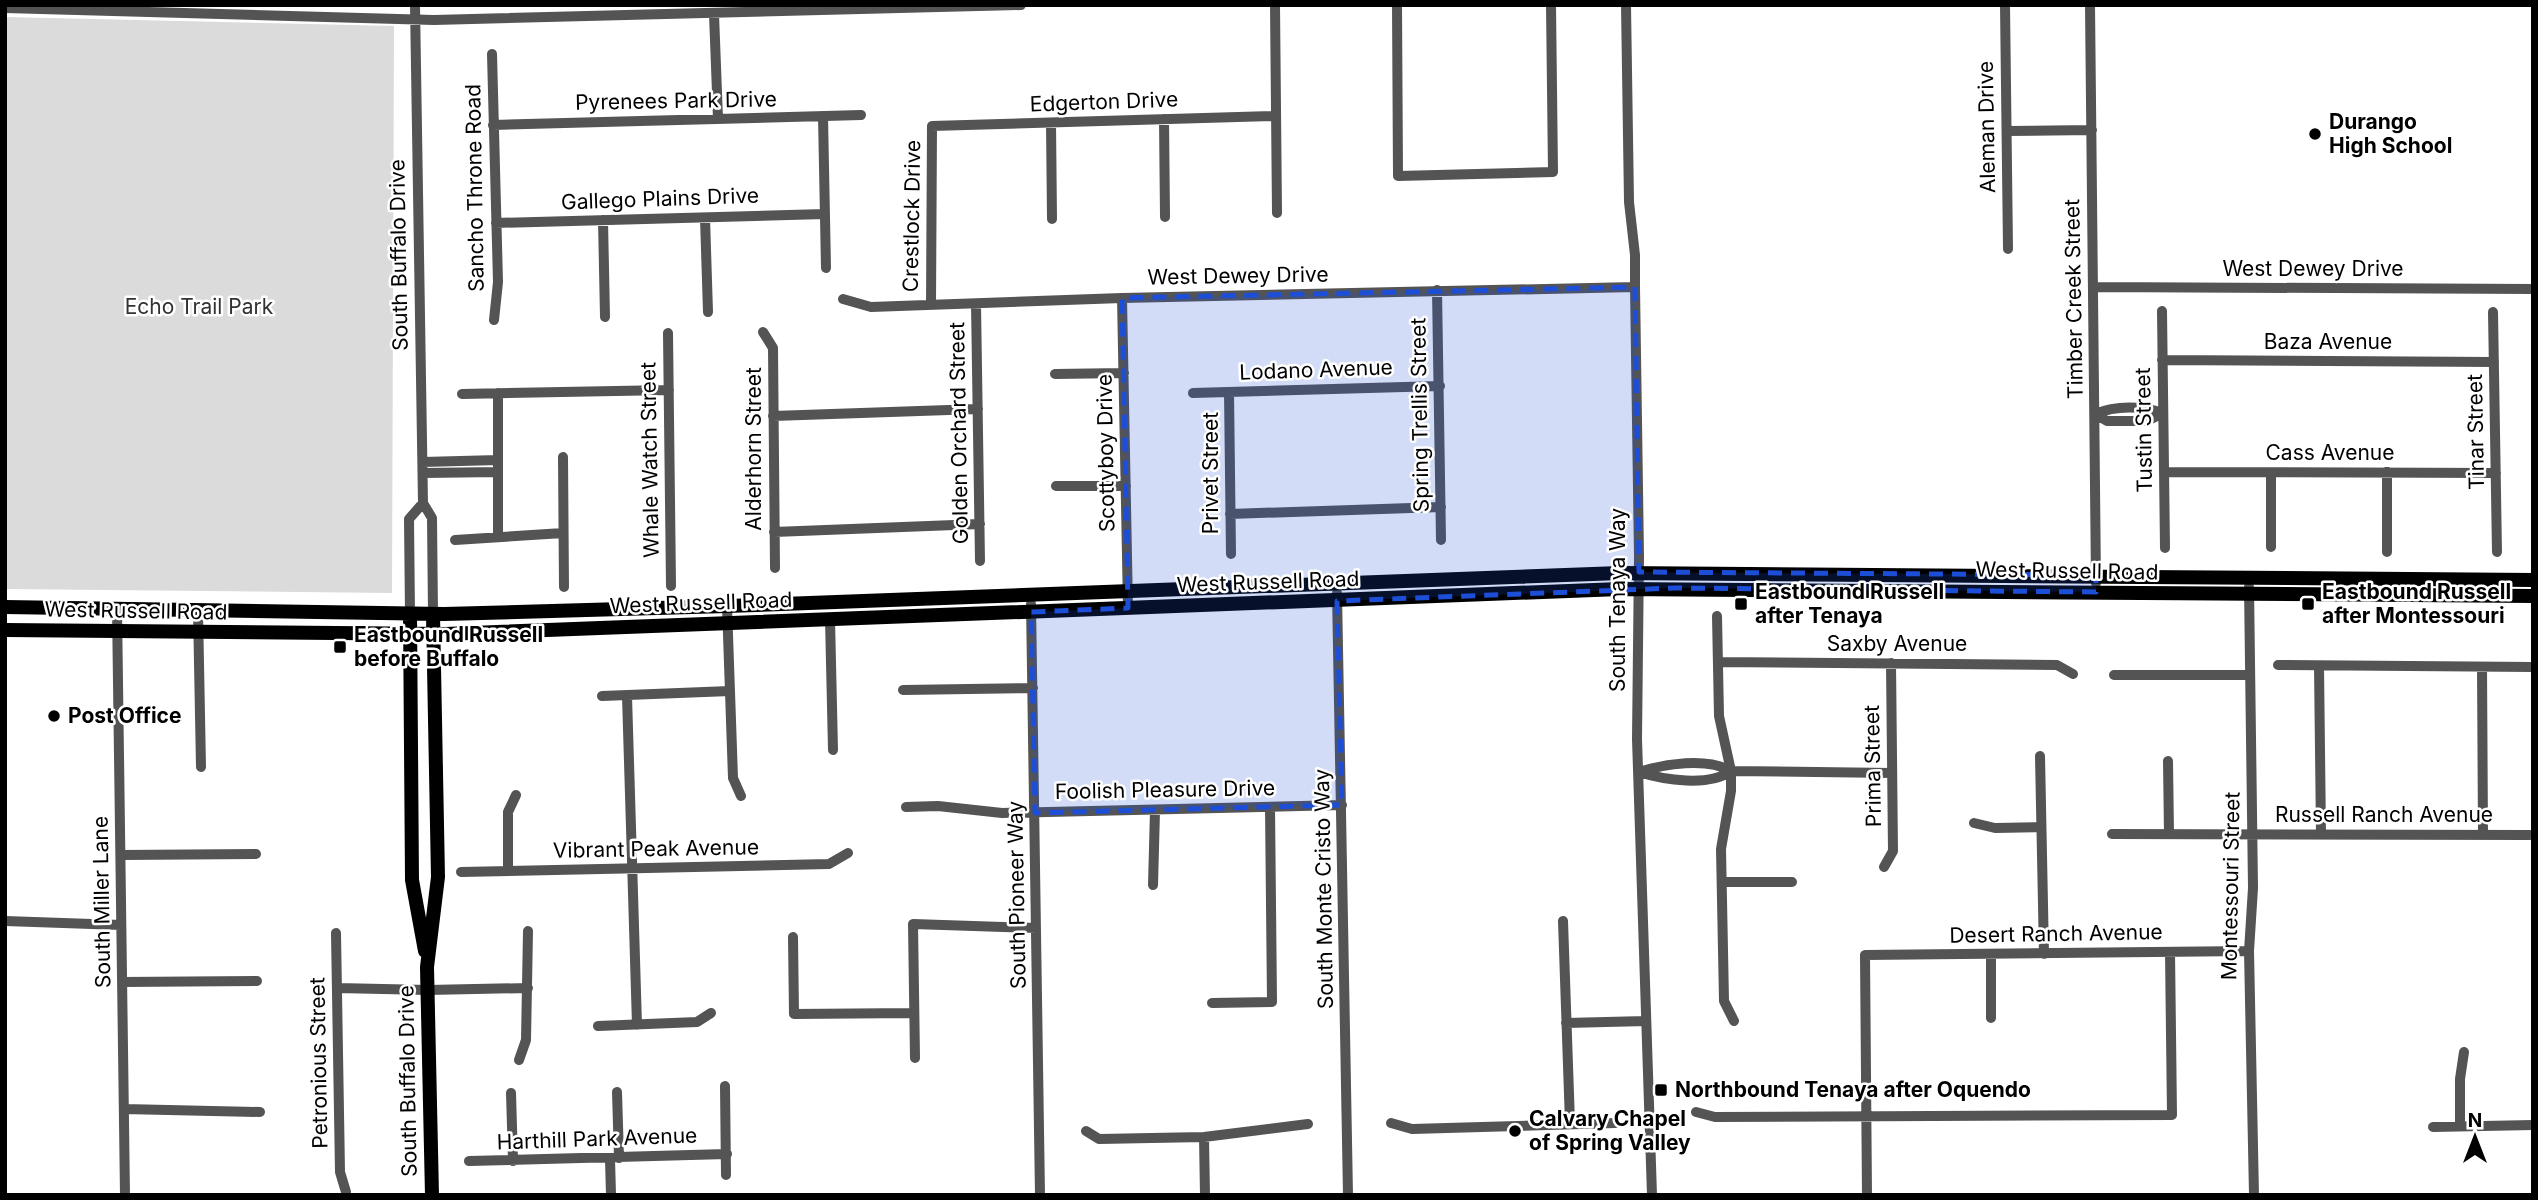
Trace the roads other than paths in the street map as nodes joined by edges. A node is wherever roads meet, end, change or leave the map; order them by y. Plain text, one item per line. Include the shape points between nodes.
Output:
1 (415, 5) edge
2 (517, 5) edge
3 (1021, 5) edge
4 (1275, 5) edge
5 (1397, 5) edge
6 (1551, 5) edge
7 (1626, 5) edge
8 (2005, 5) edge
9 (2090, 5) edge
10 (5, 8) edge
11 (721, 11) edge
12 (415, 18) junction
13 (517, 18) junction
14 (492, 54) dead end
15 (860, 115) dead end
16 (823, 116) junction
17 (1276, 116) junction
18 (718, 119) junction
19 (1164, 119) junction
20 (1051, 123) junction
21 (493, 125) junction
22 (932, 126) joint
23 (2092, 130) junction
24 (2007, 131) junction
25 (1277, 213) dead end
26 (825, 214) junction
27 (1165, 217) dead end
28 (705, 218) junction
29 (1052, 219) dead end
30 (603, 220) junction
31 (496, 223) junction
32 (2008, 248) dead end
33 (826, 268) dead end
34 (1635, 288) junction
35 (2094, 288) junction
36 (2533, 289) edge
37 (1437, 290) junction
38 (1122, 298) junction
39 (843, 299) dead end
40 (976, 304) junction
41 (931, 305) junction
42 (2162, 311) dead end
43 (708, 312) dead end
44 (2493, 312) dead end
45 (605, 317) dead end
46 (494, 320) dead end
47 (763, 332) dead end
48 (668, 333) dead end
49 (2162, 360) junction
50 (2494, 362) junction
51 (1124, 373) junction
52 (1055, 374) dead end
53 (1440, 386) junction
54 (669, 390) junction
55 (1229, 392) junction
56 (498, 393) junction
57 (1193, 393) dead end
58 (463, 394) dead end
59 (978, 409) junction
60 (2163, 413) junction
61 (2095, 414) junction
62 (774, 416) junction
63 (563, 457) dead end
64 (498, 466) junction
65 (423, 467) junction
66 (2165, 472) junction
67 (2387, 472) junction
68 (2271, 473) junction
69 (2496, 473) junction
70 (1056, 486) dead end
71 (1126, 486) junction
72 (423, 503) junction
73 (1441, 507) junction
74 (1230, 514) junction
75 (980, 524) junction
76 (774, 532) junction
77 (563, 533) junction
78 (498, 537) junction
79 (455, 540) dead end
80 (1441, 540) dead end
81 (2271, 547) dead end
82 (2165, 548) dead end
83 (2387, 552) dead end
84 (2497, 552) dead end
85 (1231, 554) dead end
86 (980, 561) dead end
87 (775, 568) dead end
88 (1639, 572) junction
89 (2096, 575) junction
90 (2249, 577) junction
91 (2533, 580) edge
92 (1337, 583) junction
93 (671, 586) dead end
94 (564, 587) dead end
95 (1639, 588) junction
96 (1128, 590) junction
97 (2096, 592) junction
98 (1031, 594) junction
99 (2249, 594) junction
100 (2533, 596) edge
101 (1337, 601) junction
102 (727, 606) junction
103 (5, 607) edge
104 (1128, 608) junction
105 (117, 609) junction
106 (198, 611) junction
107 (1031, 612) junction
108 (410, 614) junction
109 (433, 614) junction
110 (1717, 616) dead end
111 (830, 619) junction
112 (728, 623) junction
113 (5, 630) edge
114 (117, 632) junction
115 (198, 633) junction
116 (410, 635) junction
117 (434, 635) junction
118 (1718, 662) junction
119 (1891, 663) junction
120 (2278, 665) dead end
121 (2319, 666) junction
122 (2482, 667) junction
123 (2533, 667) edge
124 (2074, 674) dead end
125 (2114, 675) dead end
126 (2250, 675) junction
127 (1033, 688) junction
128 (903, 690) dead end
129 (730, 691) junction
130 (602, 696) dead end
131 (627, 696) junction
132 (833, 750) dead end
133 (2040, 756) dead end
134 (2168, 761) dead end
135 (201, 767) dead end
136 (1731, 771) junction
137 (1639, 772) junction
138 (1892, 773) junction
139 (516, 795) dead end
140 (741, 796) dead end
141 (1342, 805) junction
142 (906, 807) dead end
143 (1270, 807) junction
144 (1155, 811) junction
145 (1035, 813) junction
146 (1974, 823) dead end
147 (2041, 827) junction
148 (2252, 833) junction
149 (2112, 834) dead end
150 (2169, 834) junction
151 (2321, 834) junction
152 (2483, 834) junction
153 (2530, 835) dead end
154 (848, 853) dead end
155 (256, 854) dead end
156 (121, 855) junction
157 (1884, 867) dead end
158 (633, 869) junction
159 (508, 871) junction
160 (461, 872) dead end
161 (1722, 882) junction
162 (1792, 882) dead end
163 (1153, 885) dead end
164 (5, 921) edge
165 (1563, 921) dead end
166 (121, 925) junction
167 (1037, 928) junction
168 (528, 931) dead end
169 (337, 933) dead end
170 (793, 937) dead end
171 (2249, 951) junction
172 (2169, 952) junction
173 (1991, 954) junction
174 (2044, 954) junction
175 (427, 967) junction
176 (257, 981) dead end
177 (122, 982) junction
178 (337, 988) junction
179 (528, 988) junction
180 (428, 990) junction
181 (1212, 1003) dead end
182 (711, 1013) dead end
183 (914, 1013) junction
184 (1991, 1018) dead end
185 (1646, 1021) junction
186 (1734, 1021) dead end
187 (1566, 1023) junction
188 (637, 1025) junction
189 (598, 1026) dead end
190 (2464, 1052) dead end
191 (915, 1058) dead end
192 (519, 1060) dead end
193 (724, 1086) dead end
194 (617, 1092) dead end
195 (511, 1093) dead end
196 (124, 1109) junction
197 (260, 1112) dead end
198 (1696, 1112) dead end
199 (1867, 1116) junction
200 (1391, 1123) dead end
201 (1615, 1123) dead end
202 (1308, 1124) dead end
203 (1570, 1124) junction
204 (2460, 1125) junction
205 (2533, 1125) edge
206 (2433, 1127) dead end
207 (1086, 1131) dead end
208 (1204, 1136) junction
209 (727, 1154) junction
210 (615, 1158) junction
211 (469, 1161) dead end
212 (513, 1161) junction
213 (726, 1175) dead end
214 (346, 1192) dead end
215 (125, 1195) edge
216 (432, 1195) edge
217 (611, 1195) edge
218 (1040, 1195) edge
219 (1205, 1195) edge
220 (1348, 1195) edge
221 (1652, 1195) edge
222 (1867, 1195) edge
223 (2254, 1195) edge

1 - 12 street, South Buffalo Drive
2 - 13 street
3 - 11 street
4 - 17 street
5 - 6 street via 1398,176 1553,172
7 - 34 street, South Tenaya Way
8 - 24 street, Aleman Drive
9 - 23 street, Timber Creek Street
10 - 12 street
11 - 13 street
11 - 18 street
12 - 13 street
12 - 65 street, South Buffalo Drive
14 - 21 street, Sancho Throne Road
15 - 16 street, Pyrenees Park Drive
16 - 18 street, Pyrenees Park Drive
16 - 26 street
17 - 19 street, Edgerton Drive
17 - 25 street
18 - 21 street, Pyrenees Park Drive
19 - 20 street, Edgerton Drive
19 - 27 street
20 - 22 street, Edgerton Drive
20 - 29 street
21 - 31 street, Sancho Throne Road
22 - 41 street, Crestlock Drive
23 - 24 street
23 - 35 street, Timber Creek Street
24 - 32 street, Aleman Drive
26 - 28 street, Gallego Plains Drive
26 - 33 street
28 - 30 street, Gallego Plains Drive
28 - 43 street
30 - 31 street, Gallego Plains Drive
30 - 45 street
31 - 46 street, Sancho Throne Road
34 - 37 street, West Dewey Drive
34 - 88 street, South Tenaya Way
35 - 36 street, West Dewey Drive
35 - 61 street, Timber Creek Street
37 - 38 street, West Dewey Drive
37 - 53 street, Spring Trellis Street
38 - 40 street, West Dewey Drive
38 - 51 street, Scottyboy Drive
39 - 41 street, West Dewey Drive via 871,307
40 - 41 street, West Dewey Drive
40 - 59 street, Golden Orchard Street
42 - 49 street, Tustin Street
44 - 50 street, Tinar Street
47 - 62 street, Alderhorn Street via 773,348
48 - 54 street, Whale Watch Street
49 - 50 street, Baza Avenue
49 - 60 street, Tustin Street
50 - 69 street, Tinar Street
51 - 52 street
51 - 71 street, Scottyboy Drive
53 - 55 street, Lodano Avenue
53 - 73 street, Spring Trellis Street
54 - 56 street
54 - 93 street, Whale Watch Street
55 - 57 street, Lodano Avenue
55 - 74 street, Privet Street
56 - 58 street
56 - 64 street
59 - 62 street
59 - 75 street, Golden Orchard Street
60 - 61 street via 2147,421 2107,421
60 - 66 street, Tustin Street
61 - 89 street, Timber Creek Street
62 - 76 street, Alderhorn Street
63 - 77 street
64 - 65 street
64 - 78 street
65 - 72 street, South Buffalo Drive
66 - 68 street, Cass Avenue
66 - 82 street, Tustin Street
67 - 68 street, Cass Avenue
67 - 69 street, Cass Avenue
67 - 83 street
68 - 81 street
69 - 84 street, Tinar Street
70 - 71 street
71 - 96 street, Scottyboy Drive
72 - 108 street, South Buffalo Drive via 409,519
72 - 109 street, South Buffalo Drive via 432,518
73 - 74 street
73 - 80 street, Spring Trellis Street
74 - 85 street, Privet Street
75 - 76 street
75 - 86 street, Golden Orchard Street
76 - 87 street, Alderhorn Street
77 - 78 street
77 - 94 street
78 - 79 street
88 - 89 main road, West Russell Road
88 - 92 main road, West Russell Road
88 - 95 street, South Tenaya Way
89 - 90 main road, West Russell Road
89 - 97 street, Timber Creek Street
90 - 91 main road, West Russell Road
90 - 99 street, Montessouri Street
92 - 96 main road, West Russell Road
92 - 101 street, South Monte Cristo Way
95 - 97 main road, West Russell Road
95 - 101 main road, West Russell Road
95 - 137 street, South Tenaya Way
96 - 98 main road, West Russell Road
96 - 104 street, Scottyboy Drive
97 - 99 main road, West Russell Road
98 - 102 main road, West Russell Road
98 - 107 street, South Pioneer Way
99 - 100 main road, West Russell Road
99 - 126 street, Montessouri Street
101 - 104 main road, West Russell Road
101 - 141 street, South Monte Cristo Way
102 - 109 main road, West Russell Road
102 - 112 street
103 - 105 main road, West Russell Road
104 - 107 main road, West Russell Road
105 - 106 main road, West Russell Road
105 - 114 street, South Miller Lane
106 - 108 main road, West Russell Road
106 - 115 street
107 - 111 main road, West Russell Road
107 - 127 street, South Pioneer Way
108 - 109 main road, West Russell Road
108 - 116 main road, South Buffalo Drive
109 - 117 main road, South Buffalo Drive
110 - 118 street
111 - 112 main road, West Russell Road
111 - 132 street
112 - 117 main road, West Russell Road
112 - 129 street
113 - 114 main road, West Russell Road
114 - 115 main road, West Russell Road
114 - 156 street, South Miller Lane
115 - 116 main road, West Russell Road
115 - 135 street
116 - 117 main road, West Russell Road
116 - 175 main road, South Buffalo Drive via 412,880
117 - 175 main road, South Buffalo Drive via 438,877
118 - 119 street, Saxby Avenue
118 - 136 street via 1719,716
119 - 124 street, Saxby Avenue via 2057,665
119 - 138 street, Prima Street
120 - 121 street
121 - 122 street
121 - 151 street
122 - 123 street
122 - 152 street
125 - 126 street
126 - 148 street, Montessouri Street
127 - 128 street
127 - 145 street, South Pioneer Way
129 - 131 street
129 - 140 street via 733,778
130 - 131 street
131 - 158 street
133 - 147 street
134 - 150 street
136 - 137 street via 1720,764 1663,765
136 - 138 street
136 - 161 street via 1721,836
137 - 185 street, South Tenaya Way
138 - 157 street, Prima Street via 1893,851
139 - 159 street via 508,812
141 - 143 street, Foolish Pleasure Drive
141 - 220 street, South Monte Cristo Way
142 - 145 street, Foolish Pleasure Drive
143 - 144 street, Foolish Pleasure Drive
143 - 181 street via 1272,1002
144 - 145 street, Foolish Pleasure Drive
144 - 163 street
145 - 167 street, South Pioneer Way
146 - 147 street via 1995,828
147 - 174 street
148 - 150 street, Russell Ranch Avenue
148 - 151 street, Russell Ranch Avenue
148 - 171 street, Montessouri Street
149 - 150 street, Russell Ranch Avenue
151 - 152 street, Russell Ranch Avenue
152 - 153 street, Russell Ranch Avenue
154 - 158 street, Vibrant Peak Avenue via 829,864
155 - 156 street
156 - 166 street, South Miller Lane
158 - 159 street, Vibrant Peak Avenue
158 - 188 street
159 - 160 street, Vibrant Peak Avenue
161 - 162 street
161 - 186 street via 1724,1001
164 - 166 street
165 - 187 street
166 - 177 street, South Miller Lane
167 - 183 street via 913,924
167 - 218 street, South Pioneer Way
168 - 179 street
169 - 178 street, Petronious Street
170 - 183 street via 794,1014
171 - 172 street, Desert Ranch Avenue
171 - 223 street, Montessouri Street
172 - 174 street, Desert Ranch Avenue
172 - 199 street via 2172,1115
173 - 174 street, Desert Ranch Avenue
173 - 184 street
173 - 199 street, Desert Ranch Avenue via 1865,955
175 - 180 main road, South Buffalo Drive
176 - 177 street
177 - 196 street, South Miller Lane
178 - 180 street
178 - 214 street, Petronious Street via 340,1171
179 - 180 street
179 - 192 street via 526,1040
180 - 216 main road, South Buffalo Drive
182 - 188 street via 697,1022
183 - 191 street
185 - 187 street
185 - 221 street, South Tenaya Way
187 - 203 street
188 - 189 street
190 - 204 street
193 - 209 street
194 - 210 street
195 - 212 street
196 - 197 street
196 - 215 street, South Miller Lane
198 - 199 street via 1715,1117
199 - 222 street
200 - 203 street via 1412,1129
201 - 203 street
202 - 208 street
204 - 205 street
204 - 206 street
207 - 208 street via 1100,1139
208 - 219 street
209 - 210 street, Harthill Park Avenue
209 - 213 street
210 - 212 street, Harthill Park Avenue
210 - 217 street
211 - 212 street, Harthill Park Avenue

